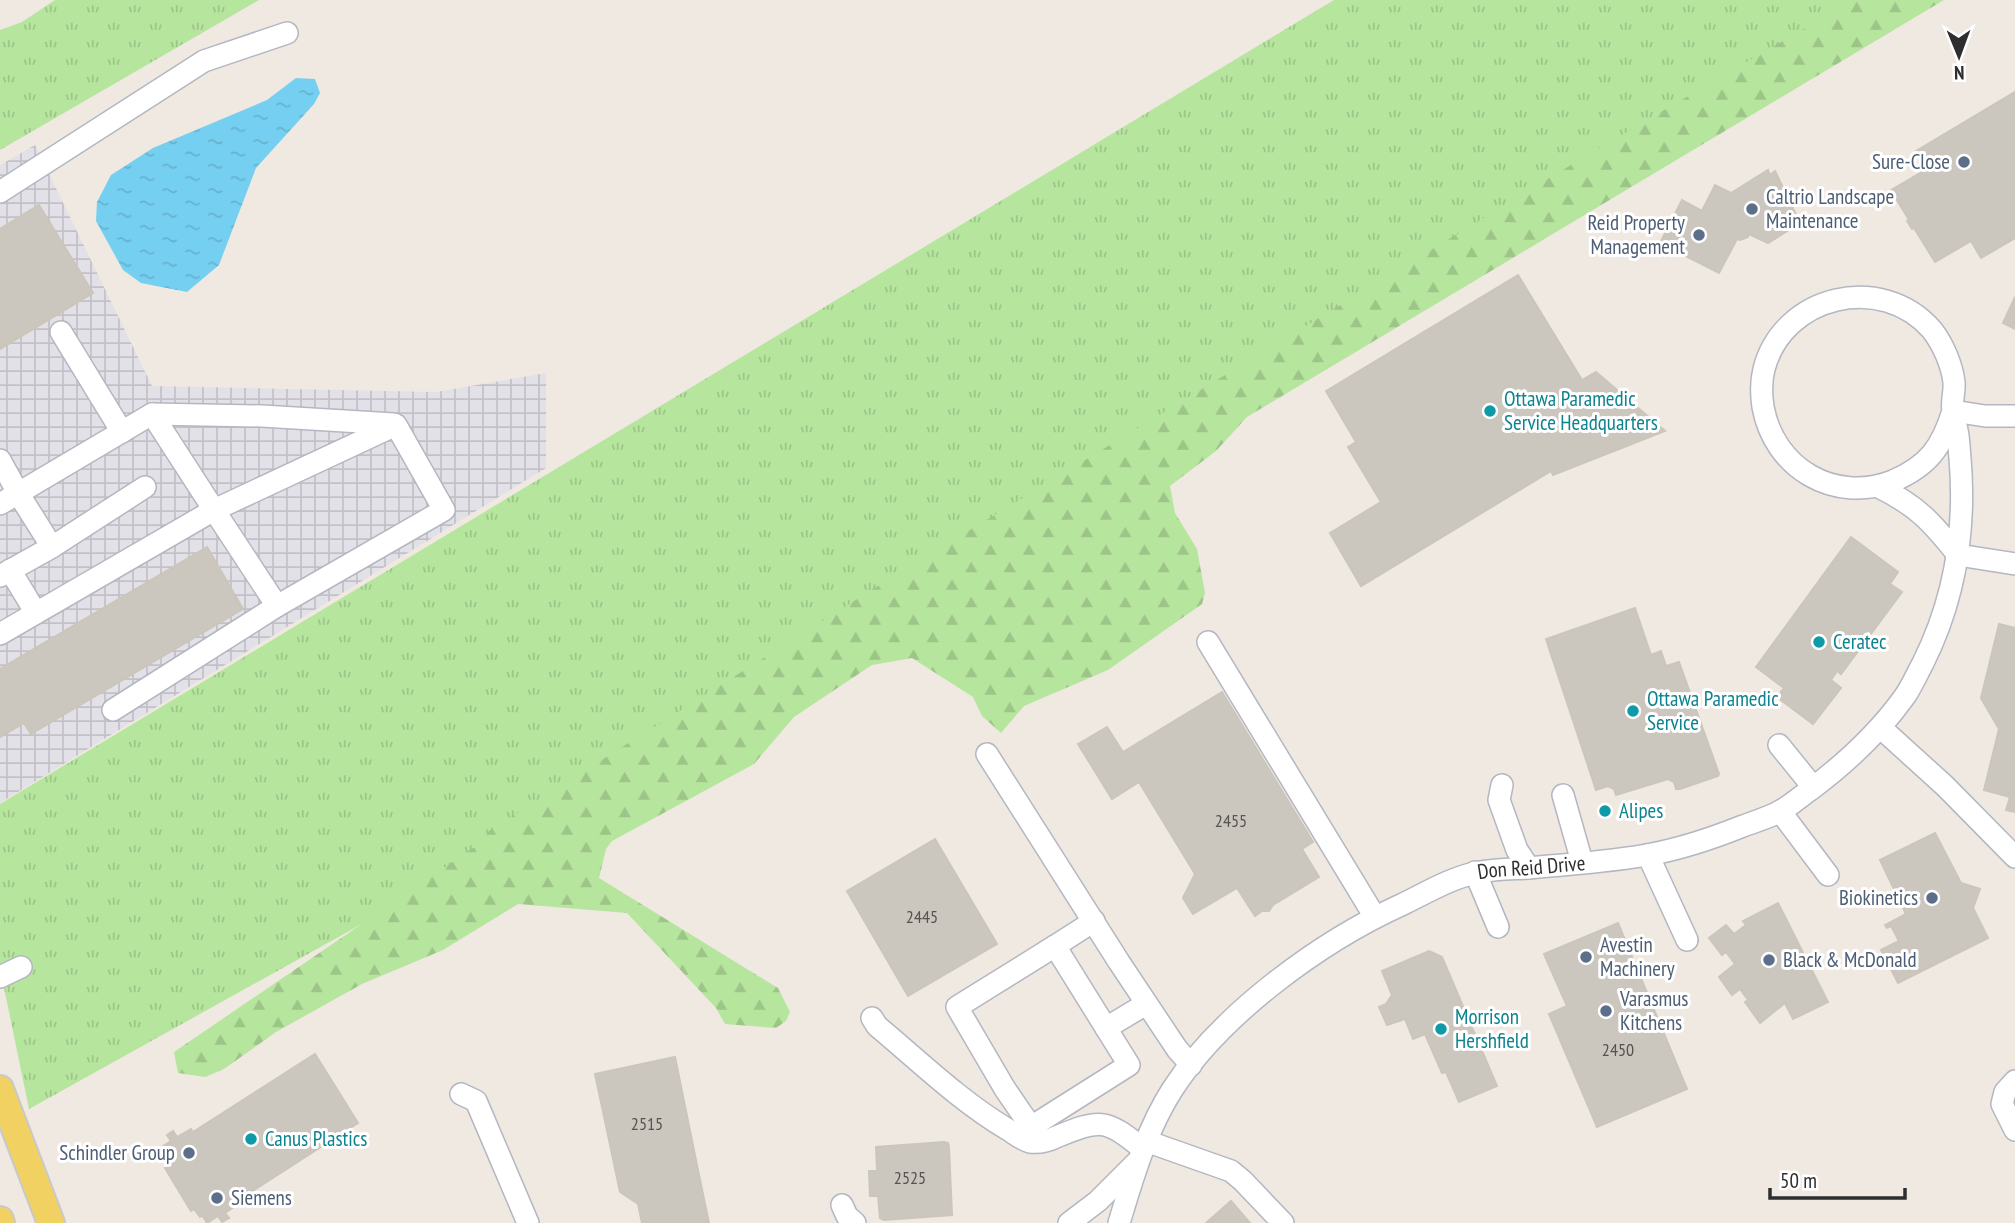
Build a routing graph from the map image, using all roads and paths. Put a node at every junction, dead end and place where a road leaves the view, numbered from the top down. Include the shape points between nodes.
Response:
1 (287, 33) dead end
2 (0, 192) edge
3 (61, 332) dead end
4 (1952, 411) junction
5 (152, 414) junction
6 (2015, 416) edge
7 (396, 425) junction
8 (122, 432) junction
9 (0, 460) edge
10 (1878, 486) junction
11 (145, 487) dead end
12 (9, 499) edge
13 (214, 510) junction
14 (52, 547) junction
15 (1958, 555) junction
16 (2015, 564) edge
17 (5, 573) edge
18 (277, 606) junction
19 (36, 613) junction
20 (0, 634) edge
21 (1208, 642) dead end
22 (113, 710) dead end
23 (1881, 728) junction
24 (1779, 745) dead end
25 (987, 754) dead end
26 (1813, 788) junction
27 (1563, 795) dead end
28 (1780, 811) junction
29 (1648, 855) junction
30 (2015, 857) edge
31 (1582, 862) junction
32 (1475, 872) junction
33 (1828, 875) dead end
34 (1375, 917) junction
35 (1094, 921) junction
36 (1498, 927) dead end
37 (1687, 940) dead end
38 (1055, 946) junction
39 (21, 967) dead end
40 (0, 977) edge
41 (1146, 1004) junction
42 (872, 1018) dead end
43 (1106, 1028) junction
44 (1191, 1065) junction
45 (2015, 1081) edge
46 (1005, 1088) junction
47 (0, 1089) edge
48 (461, 1094) dead end
49 (974, 1107) junction
50 (2015, 1130) edge
51 (1142, 1150) junction
52 (842, 1206) dead end
53 (51, 1223) edge
54 (528, 1223) edge
55 (855, 1223) edge
56 (1069, 1223) edge
57 (1119, 1223) edge
58 (1283, 1223) edge

1 - 2 street via 204,61
3 - 8 street
4 - 6 street
4 - 10 street, Don Reid Drive via 1931,456 1907,475
4 - 10 street, Don Reid Drive via 1954,383 1947,355 1932,330 1910,312 1884,300 1858,296 1833,299 1788,325 1773,346 1761,394 1766,424 1781,451 1804,472 1833,485
4 - 15 street, Don Reid Drive via 1961,464
5 - 7 street
5 - 8 street
5 - 13 street
7 - 13 street
7 - 18 street via 444,510
8 - 12 street
9 - 12 street
10 - 15 street via 1931,521
11 - 14 street
12 - 14 street
13 - 18 street
13 - 19 street
14 - 17 street
15 - 16 street
15 - 23 street, Don Reid Drive via 1942,623 1908,692
17 - 19 street
18 - 22 street
19 - 20 street
21 - 34 street
23 - 26 street, Don Reid Drive
23 - 30 street
24 - 26 street
25 - 35 street
26 - 28 street, Don Reid Drive
27 - 31 street
28 - 29 street, Don Reid Drive via 1696,845
28 - 33 street
29 - 31 street, Don Reid Drive
29 - 37 street
31 - 32 street, Don Reid Drive
32 - 34 street, Don Reid Drive
32 - 36 street
34 - 44 street, Don Reid Drive via 1247,1005
35 - 38 street
35 - 41 street
38 - 43 street
38 - 46 street via 957,1007
39 - 40 street
41 - 43 street
41 - 44 street
42 - 49 street
43 - 46 street via 1129,1065 1031,1127
44 - 51 street, Don Reid Drive via 1172,1090
45 - 50 street via 2002,1104
46 - 49 street
47 - 53 main road
48 - 54 street via 476,1101
49 - 51 street via 1031,1142 1098,1123 1127,1136
51 - 56 street via 1098,1201
51 - 57 street, Don Reid Drive
51 - 58 street via 1231,1171
52 - 55 street

